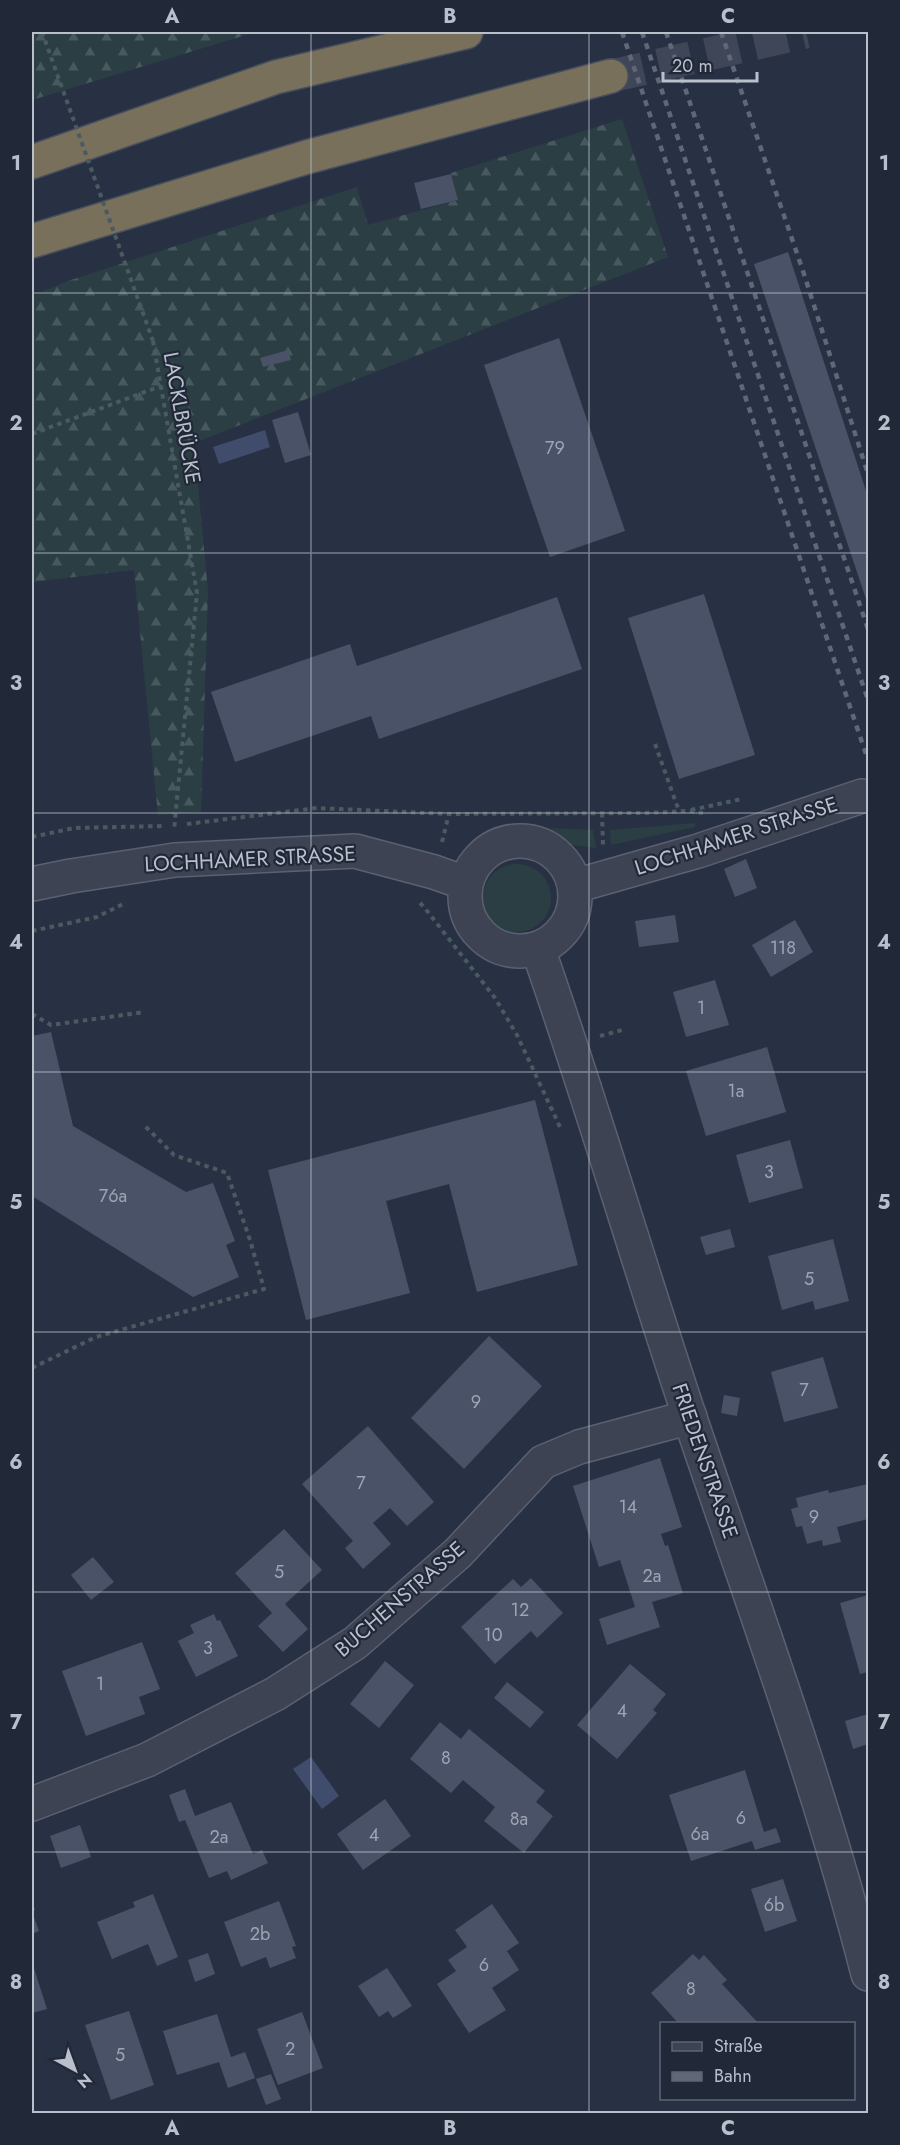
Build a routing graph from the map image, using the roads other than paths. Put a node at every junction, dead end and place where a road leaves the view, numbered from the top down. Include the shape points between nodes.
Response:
1 (466, 32) edge
2 (611, 76) tunnel mouth
3 (32, 162) edge
4 (32, 241) edge
5 (862, 796) dead end
6 (32, 884) edge
7 (465, 884) junction
8 (575, 886) junction
9 (538, 949) junction
10 (690, 1417) junction
11 (32, 1804) edge
12 (868, 1974) edge

1 - 3 highway via 276,78
2 - 4 highway via 307,157
5 - 8 street, LOCHHAMER STRASSE via 698,851
6 - 7 street, LOCHHAMER STRASSE via 175,860 355,851
7 - 8 street via 477,859 500,843 527,840 559,855
7 - 9 street via 465,907 474,929 492,945 515,952
8 - 9 street via 574,912 561,934
9 - 10 street, FRIEDENSTRASSE
10 - 11 street, BUCHENSTRASSE via 579,1447 543,1462 458,1552 355,1643 275,1694 147,1760
10 - 12 street, FRIEDENSTRASSE via 813,1783 851,1904

